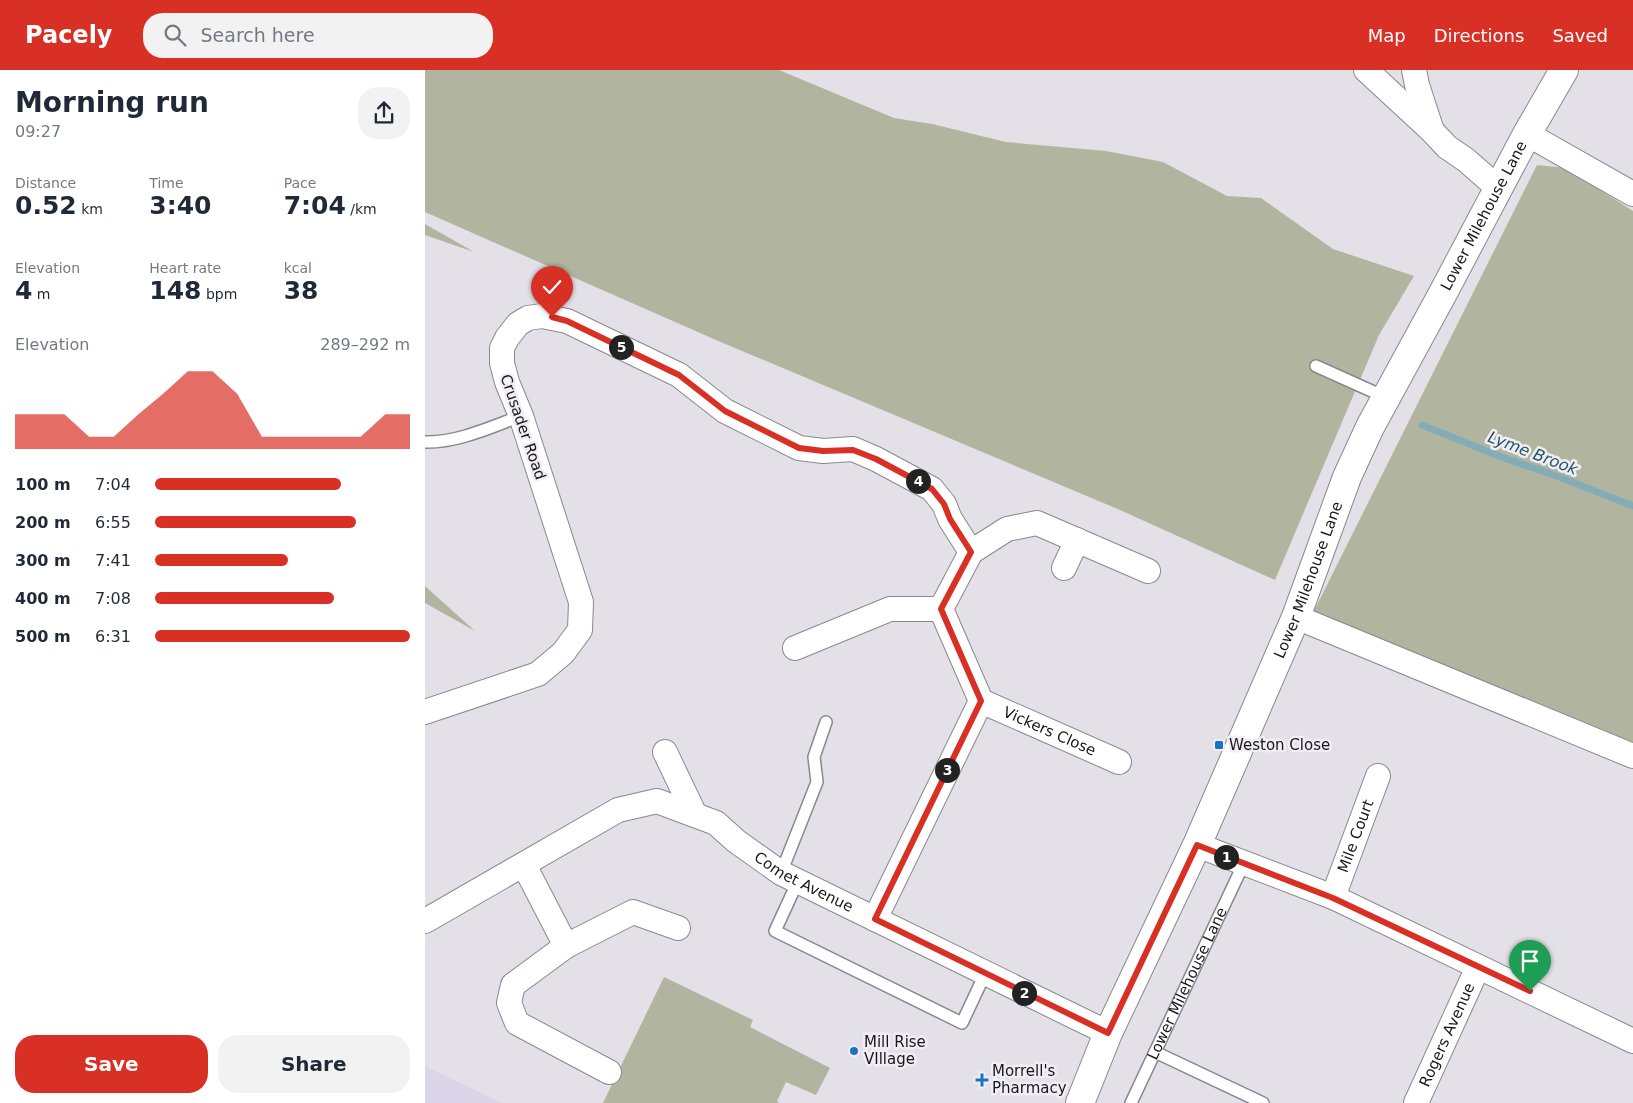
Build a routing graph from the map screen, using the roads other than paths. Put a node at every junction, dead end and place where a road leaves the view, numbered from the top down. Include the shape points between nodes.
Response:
1 (1367, 70) edge
2 (1414, 70) edge
3 (1564, 70) edge
4 (1432, 131) junction
5 (1527, 134) junction
6 (1498, 188) junction
7 (1633, 194) edge
8 (1316, 366) dead end
9 (1385, 397) junction
10 (521, 416) junction
11 (425, 442) edge
12 (1077, 540) junction
13 (971, 552) junction
14 (1064, 568) dead end
15 (1148, 572) dead end
16 (941, 609) junction
17 (1295, 617) junction
18 (795, 648) dead end
19 (981, 701) junction
20 (425, 712) edge
21 (826, 722) dead end
22 (665, 752) dead end
23 (1633, 756) edge
24 (1119, 762) dead end
25 (1378, 776) dead end
26 (695, 815) junction
27 (1197, 845) junction
28 (1244, 863) junction
29 (524, 865) junction
30 (790, 877) junction
31 (1333, 898) junction
32 (875, 919) junction
33 (425, 921) edge
34 (678, 928) dead end
35 (566, 946) junction
36 (1478, 966) junction
37 (985, 974) junction
38 (1108, 1033) junction
39 (1633, 1041) edge
40 (1155, 1052) junction
41 (609, 1072) dead end
42 (1080, 1103) edge
43 (1131, 1103) edge
44 (1263, 1103) edge
45 (1416, 1103) edge

1 - 4 street
2 - 4 street
3 - 5 main road, Lower Milehouse Lane
4 - 6 street
5 - 6 main road, Lower Milehouse Lane
5 - 7 street
6 - 9 main road, Lower Milehouse Lane
8 - 9 lane
9 - 17 main road, Lower Milehouse Lane via 1347,477
10 - 11 lane via 471,434
10 - 13 street, Crusader Road via 507,382 502,348 513,329 523,320 542,316 567,321 679,375 725,411 799,448 853,450 932,489
10 - 20 street, Crusader Road via 581,602 580,630 563,653 538,674
12 - 13 street via 1037,523 1007,529
12 - 14 street
12 - 15 street
13 - 16 street
16 - 18 street via 891,609
16 - 19 street
17 - 23 street
17 - 27 main road, Lower Milehouse Lane
19 - 24 street, Vickers Close
19 - 32 street
21 - 30 lane via 814,756 817,782
22 - 26 street
25 - 31 street, Mile Court
26 - 29 street, Comet Avenue via 657,801 618,810
26 - 30 street, Comet Avenue via 716,822 736,841
27 - 28 street
27 - 38 main road, Lower Milehouse Lane
28 - 31 street
28 - 40 lane, Lower Milehouse Lane
29 - 33 street, Comet Avenue
29 - 35 street
30 - 32 street, Comet Avenue
30 - 37 lane via 775,930 784,935 962,1023
31 - 36 street
32 - 37 street, Comet Avenue
34 - 35 street via 633,912
35 - 41 street via 513,985 509,1003 517,1023
36 - 39 street
36 - 45 street, Rogers Avenue
37 - 38 street, Comet Avenue
38 - 42 main road, Lower Milehouse Lane
40 - 43 lane, Lower Milehouse Lane
40 - 44 lane

